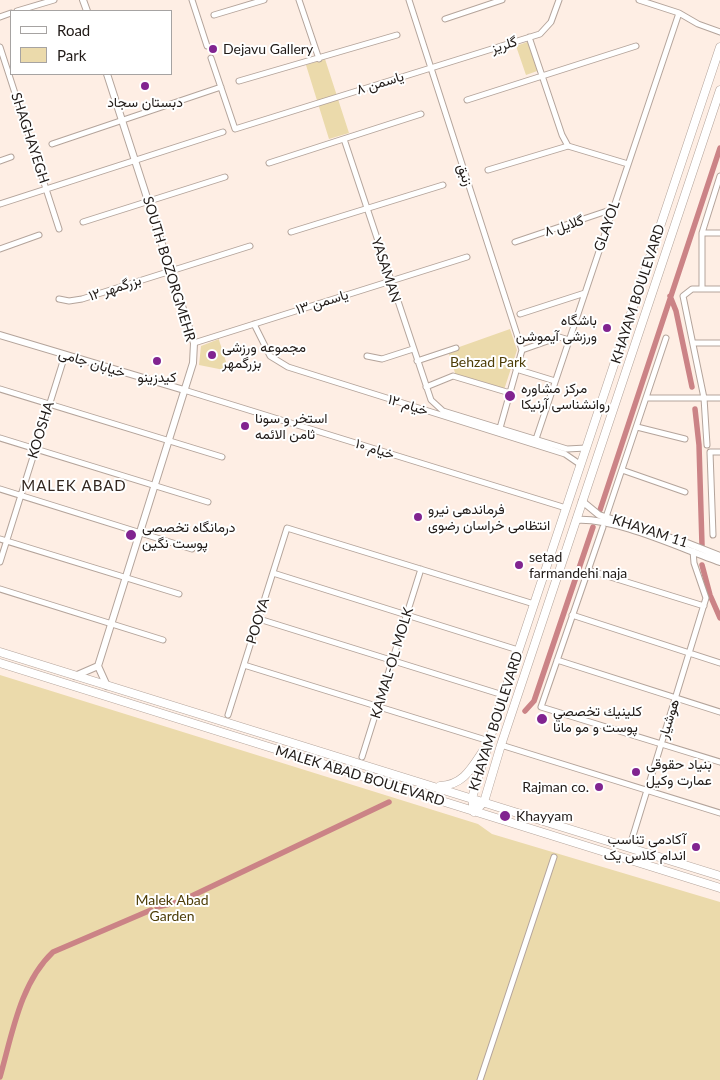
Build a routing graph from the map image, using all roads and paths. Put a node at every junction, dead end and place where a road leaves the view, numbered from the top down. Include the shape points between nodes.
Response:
1 (54, 0) edge
2 (192, 0) edge
3 (264, 0) edge
4 (299, 0) edge
5 (409, 0) edge
6 (502, 0) edge
7 (558, 0) edge
8 (639, 0) edge
9 (20, 10) edge
10 (679, 13) junction
11 (214, 16) dead end
12 (446, 19) dead end
13 (720, 32) edge
14 (397, 35) dead end
15 (529, 37) junction
16 (207, 46) dead end
17 (636, 46) dead end
18 (0, 47) edge
19 (720, 47) edge
20 (211, 58) dead end
21 (319, 59) junction
22 (430, 68) junction
23 (107, 75) edge
24 (542, 76) junction
25 (239, 81) dead end
26 (221, 87) junction
27 (720, 90) edge
28 (467, 100) dead end
29 (422, 114) dead end
30 (123, 122) junction
31 (223, 132) dead end
32 (344, 139) junction
33 (52, 144) dead end
34 (568, 146) junction
35 (684, 155) junction
36 (11, 157) dead end
37 (135, 160) junction
38 (697, 160) junction
39 (0, 161) edge
40 (269, 163) dead end
41 (628, 164) junction
42 (488, 170) dead end
43 (720, 176) edge
44 (225, 177) dead end
45 (443, 185) dead end
46 (46, 189) junction
47 (148, 201) junction
48 (0, 204) edge
49 (366, 209) junction
50 (613, 209) junction
51 (83, 222) dead end
52 (59, 229) dead end
53 (291, 232) dead end
54 (702, 233) junction
55 (720, 233) edge
56 (39, 236) dead end
57 (515, 242) dead end
58 (250, 246) dead end
59 (0, 249) edge
60 (467, 257) dead end
61 (171, 271) junction
62 (390, 281) junction
63 (702, 289) junction
64 (720, 289) edge
65 (585, 293) junction
66 (59, 299) dead end
67 (520, 314) dead end
68 (254, 324) junction
69 (0, 335) edge
70 (666, 338) dead end
71 (569, 340) junction
72 (693, 342) junction
73 (720, 342) edge
74 (194, 343) junction
75 (456, 348) dead end
76 (413, 349) junction
77 (522, 350) junction
78 (65, 355) junction
79 (367, 356) dead end
80 (417, 361) junction
81 (516, 369) junction
82 (555, 381) junction
83 (426, 387) junction
84 (0, 389) edge
85 (184, 390) junction
86 (510, 393) junction
87 (647, 398) junction
88 (704, 398) junction
89 (720, 398) edge
90 (430, 400) joint
91 (49, 404) junction
92 (637, 427) junction
93 (500, 428) junction
94 (0, 438) edge
95 (536, 439) junction
96 (685, 439) dead end
97 (168, 441) junction
98 (707, 445) dead end
99 (586, 448) junction
100 (35, 449) junction
101 (720, 452) edge
102 (222, 457) dead end
103 (581, 465) junction
104 (622, 470) junction
105 (154, 486) junction
106 (0, 489) edge
107 (685, 492) dead end
108 (21, 496) junction
109 (208, 502) dead end
110 (582, 502) junction
111 (566, 508) junction
112 (712, 508) junction
113 (720, 508) edge
114 (576, 520) junction
115 (603, 522) junction
116 (139, 532) junction
117 (713, 535) dead end
118 (0, 539) edge
119 (6, 541) junction
120 (192, 549) dead end
121 (693, 551) junction
122 (720, 556) edge
123 (0, 562) edge
124 (720, 562) edge
125 (421, 569) junction
126 (588, 570) junction
127 (273, 573) junction
128 (125, 578) junction
129 (0, 590) edge
130 (178, 594) dead end
131 (534, 604) junction
132 (704, 606) junction
133 (407, 615) junction
134 (572, 615) junction
135 (530, 616) junction
136 (259, 619) junction
137 (543, 621) junction
138 (110, 624) junction
139 (163, 640) dead end
140 (518, 650) junction
141 (0, 652) edge
142 (690, 653) junction
143 (393, 660) junction
144 (557, 660) junction
145 (0, 663) edge
146 (720, 663) edge
147 (244, 665) junction
148 (98, 666) junction
149 (75, 676) junction
150 (107, 686) junction
151 (503, 694) junction
152 (676, 698) junction
153 (378, 707) junction
154 (720, 712) edge
155 (228, 715) dead end
156 (488, 743) junction
157 (662, 744) junction
158 (501, 745) junction
159 (362, 758) dead end
160 (720, 762) edge
161 (436, 786) junction
162 (647, 791) junction
163 (472, 798) junction
164 (484, 802) junction
165 (474, 812) junction
166 (720, 814) edge
167 (632, 839) dead end
168 (554, 857) dead end
169 (720, 876) edge
170 (720, 888) edge
171 (480, 1080) edge

1 - 9 street
2 - 16 street
3 - 11 street
4 - 21 street
5 - 22 street, زنبق
6 - 12 street
7 - 15 street, گلریز via 548,27
8 - 10 street
10 - 13 street
10 - 41 street, GLAYOL
14 - 21 street
15 - 22 street, گلریز
15 - 24 street
17 - 24 street
18 - 46 street, SHAGHAYEGH
19 - 35 main road, KHAYAM BOULEVARD
20 - 26 street
21 - 25 street
22 - 26 street, یاسمن ۸ via 235,129
22 - 77 street, زنبق
23 - 30 street, SOUTH BOZORGMEHR
24 - 28 street
24 - 34 street
26 - 30 street
27 - 38 main road, KHAYAM BOULEVARD
29 - 32 street
30 - 33 street
30 - 37 street, SOUTH BOZORGMEHR
31 - 37 street
32 - 40 street
32 - 49 street, YASAMAN
34 - 41 street
34 - 42 street
35 - 38 main road via 692,153
35 - 99 main road, KHAYAM BOULEVARD
36 - 39 street
37 - 46 street
37 - 47 street, SOUTH BOZORGMEHR
38 - 110 main road, KHAYAM BOULEVARD
41 - 50 street, GLAYOL
43 - 54 street
44 - 47 street
45 - 49 street
46 - 48 street
46 - 52 street, SHAGHAYEGH
47 - 51 street
47 - 61 street, SOUTH BOZORGMEHR
49 - 53 street
49 - 62 street, YASAMAN
50 - 57 street, گلایل ۸
50 - 65 street, GLAYOL
54 - 55 street
54 - 63 street
56 - 59 street
58 - 61 street, بزرگمهر ۱۲
60 - 62 street, یاسمن ۱۳
61 - 66 street, بزرگمهر ۱۲ via 82,299
61 - 74 street, SOUTH BOZORGMEHR
62 - 68 street, یاسمن ۱۳
62 - 76 street, YASAMAN
63 - 64 street
63 - 72 street via 692,289 683,296
65 - 67 street
65 - 71 street, GLAYOL
68 - 74 street, یاسمن ۱۳
68 - 103 street, خیام ۱۲ via 270,356 288,367 566,454
69 - 78 street, خیابان جامی
70 - 87 street
71 - 77 street via 559,337
71 - 82 street, GLAYOL
72 - 73 street
72 - 88 street
74 - 85 street, SOUTH BOZORGMEHR via 193,362
75 - 80 street
76 - 79 street via 382,359
76 - 80 street, YASAMAN
77 - 81 street
78 - 85 street, خیابان جامی
78 - 91 street, KOOSHA
80 - 83 street, YASAMAN
81 - 82 street
81 - 86 street
82 - 95 street, GLAYOL
83 - 86 street via 453,376
83 - 90 street, YASAMAN
84 - 91 street
85 - 97 street, SOUTH BOZORGMEHR
85 - 111 street, خیام ۱۰
86 - 93 street
87 - 88 street
87 - 92 street
88 - 89 street
88 - 98 street
90 - 93 street, خیام ۱۲ via 442,412
91 - 97 street
91 - 100 street, KOOSHA
92 - 96 street
92 - 104 street
93 - 95 street, خیام ۱۲
94 - 100 street
95 - 99 street, خیام ۱۲ via 567,448
97 - 102 street
97 - 105 street, SOUTH BOZORGMEHR
99 - 103 main road, KHAYAM BOULEVARD
100 - 105 street
100 - 108 street, KOOSHA
101 - 112 street via 710,452
103 - 111 main road, KHAYAM BOULEVARD
104 - 107 street
104 - 115 street
105 - 109 street
105 - 116 street, SOUTH BOZORGMEHR
106 - 108 street
108 - 116 street
108 - 119 street, KOOSHA
110 - 114 main road, KHAYAM BOULEVARD
110 - 115 street, KHAYAM 11
111 - 131 main road, KHAYAM BOULEVARD
112 - 113 street
112 - 117 street
114 - 115 street, KHAYAM 11
114 - 137 main road, KHAYAM BOULEVARD
115 - 121 street
115 - 122 street, KHAYAM 11 via 687,542
115 - 126 street
116 - 120 street
116 - 128 street, SOUTH BOZORGMEHR
118 - 119 street
119 - 123 street, KOOSHA
119 - 128 street
121 - 124 street
121 - 132 street, هوشیار via 706,598
125 - 127 street, POOYA via 287,528
125 - 131 street
125 - 133 street, KAMAL-OL MOLK
126 - 132 street
126 - 134 street
127 - 133 street
127 - 136 street, POOYA
128 - 130 street
128 - 138 street, SOUTH BOZORGMEHR
129 - 138 street
131 - 135 main road, KHAYAM BOULEVARD
132 - 142 street, هوشیار
133 - 140 street
133 - 143 street, KAMAL-OL MOLK
134 - 142 street
134 - 144 street
135 - 137 main road via 535,624
135 - 140 main road, KHAYAM BOULEVARD
136 - 143 street
136 - 147 street, POOYA
137 - 158 main road, KHAYAM BOULEVARD
138 - 139 street
138 - 148 street, SOUTH BOZORGMEHR
140 - 151 main road, KHAYAM BOULEVARD
141 - 149 main road, MALEK ABAD BOULEVARD
142 - 146 street
142 - 152 street, هوشیار
143 - 151 street
143 - 153 street, KAMAL-OL MOLK
144 - 152 street
144 - 157 street via 541,707
145 - 165 main road, MALEK ABAD BOULEVARD
147 - 153 street
147 - 155 street, POOYA
148 - 149 street
148 - 150 street
149 - 150 main road, MALEK ABAD BOULEVARD
150 - 161 main road, MALEK ABAD BOULEVARD
151 - 156 main road, KHAYAM BOULEVARD
152 - 154 street
152 - 157 street, هوشیار
153 - 156 street
153 - 159 street, KAMAL-OL MOLK
156 - 161 main road via 468,774 458,782
156 - 163 main road, KHAYAM BOULEVARD
157 - 160 street
157 - 162 street, هوشیار
158 - 162 street
158 - 164 main road, KHAYAM BOULEVARD
161 - 163 main road, MALEK ABAD BOULEVARD
162 - 166 street
162 - 167 street, هوشیار
163 - 164 main road, MALEK ABAD BOULEVARD
163 - 165 main road, KHAYAM BOULEVARD
164 - 165 main road, KHAYAM BOULEVARD
164 - 169 main road, MALEK ABAD BOULEVARD
165 - 170 main road, MALEK ABAD BOULEVARD
168 - 171 street

